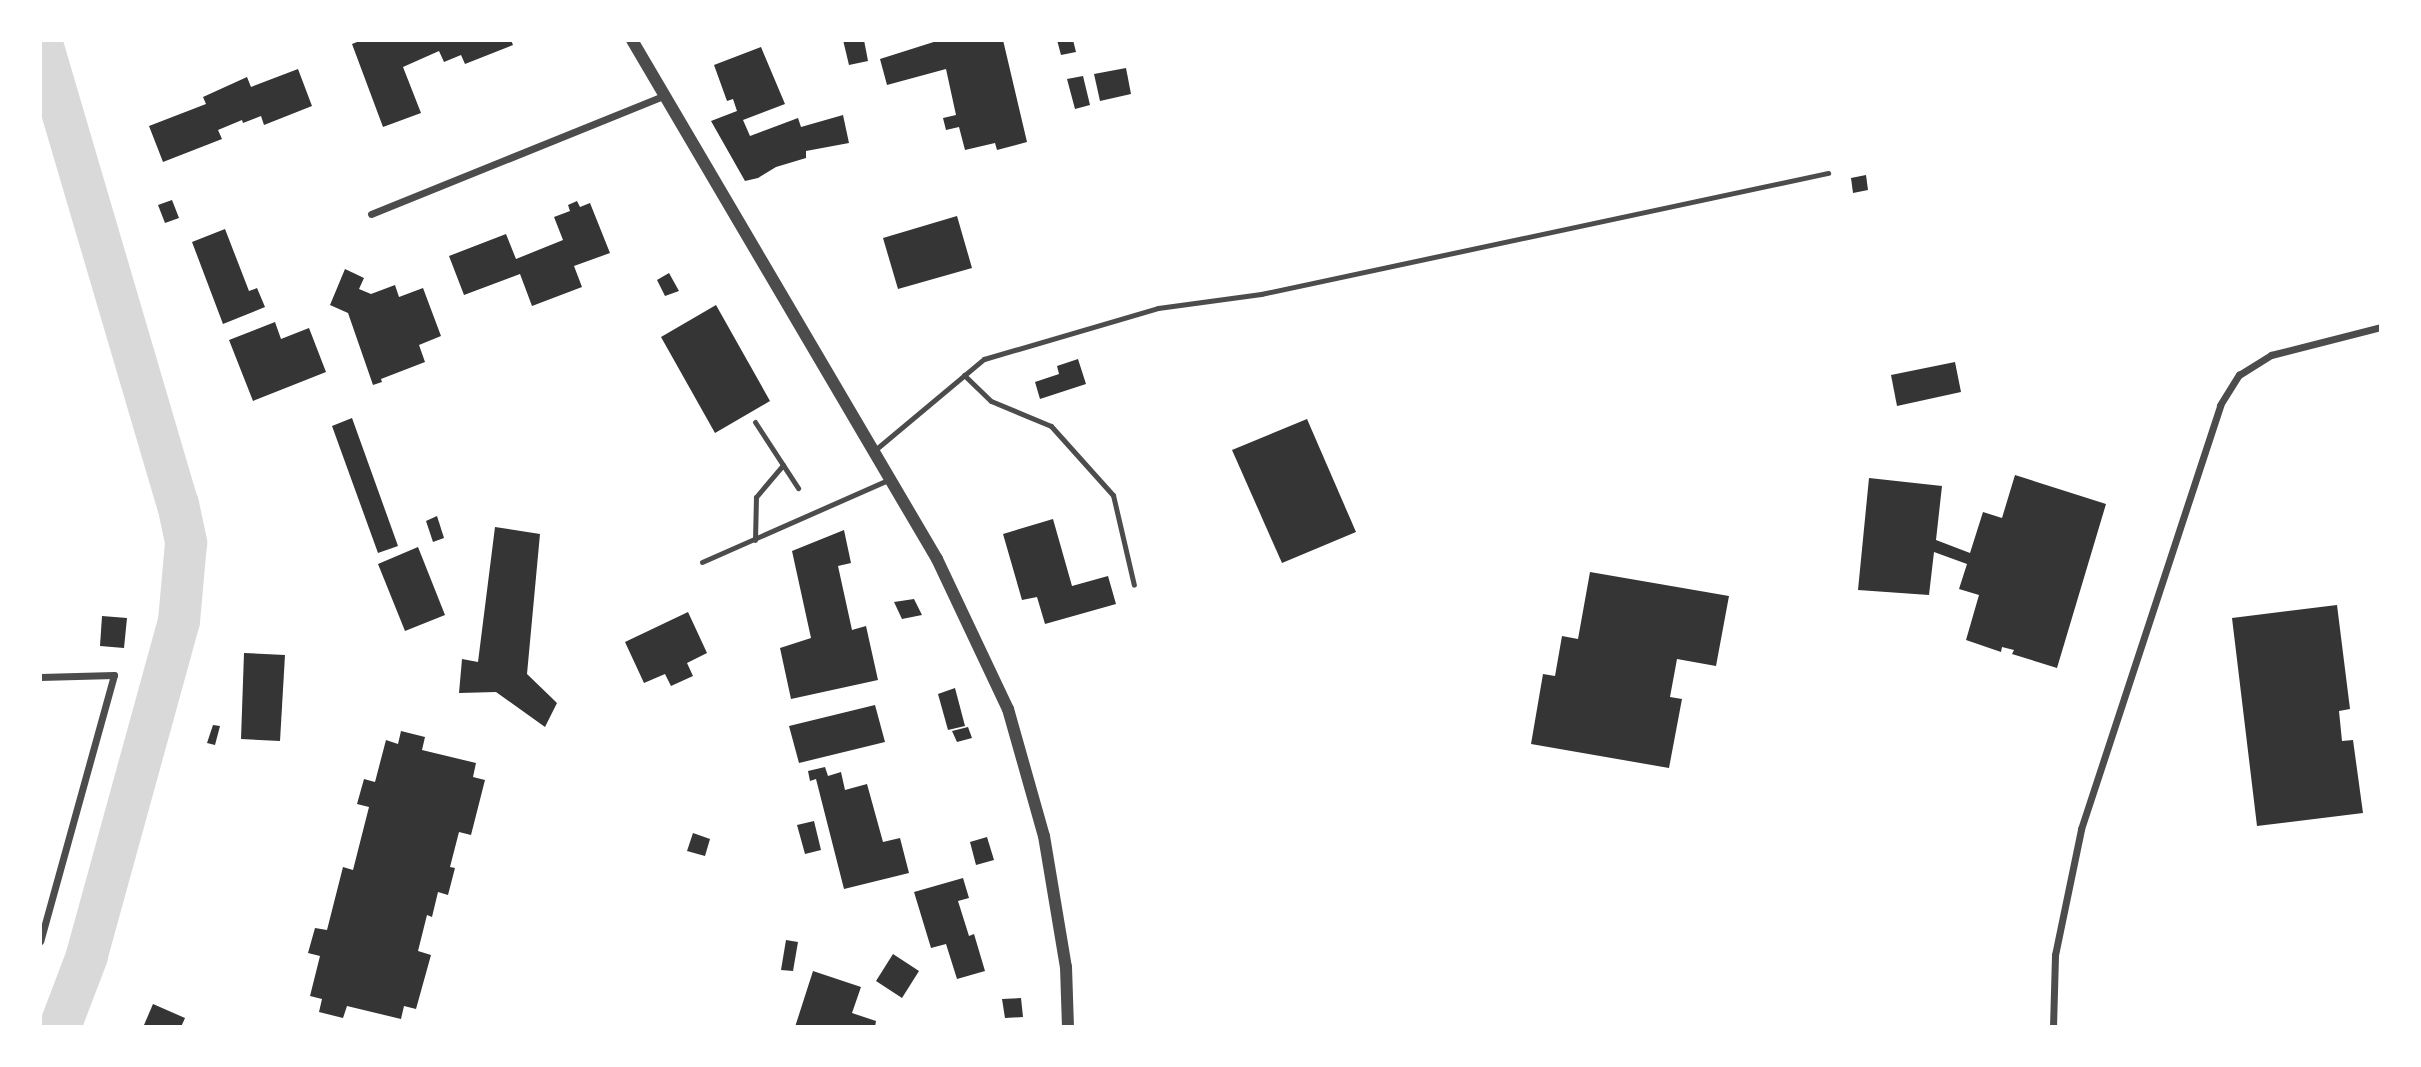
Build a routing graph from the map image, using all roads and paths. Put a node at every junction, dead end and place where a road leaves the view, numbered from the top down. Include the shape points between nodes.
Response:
1 (632, 40) edge
2 (666, 94) junction
3 (1828, 173) dead end
4 (371, 214) dead end
5 (2381, 327) edge
6 (964, 375) junction
7 (755, 422) dead end
8 (872, 452) junction
9 (783, 465) junction
10 (890, 478) junction
11 (798, 488) dead end
12 (755, 540) junction
13 (702, 562) dead end
14 (1133, 585) dead end
15 (40, 677) edge
16 (40, 941) edge
17 (1068, 1027) edge
18 (2053, 1027) edge

1 - 2 street
2 - 4 street
2 - 8 street
3 - 6 lane via 1261,294 1158,308 984,359
5 - 18 street via 2271,355 2239,375 2220,405 2081,829 2055,954
6 - 8 lane
6 - 14 lane via 991,401 1051,426 1113,495
7 - 9 lane
8 - 10 street
9 - 11 lane
9 - 12 lane via 756,497
10 - 12 lane
10 - 17 street via 937,559 1008,709 1044,836 1066,967
12 - 13 lane
15 - 16 street via 114,676

